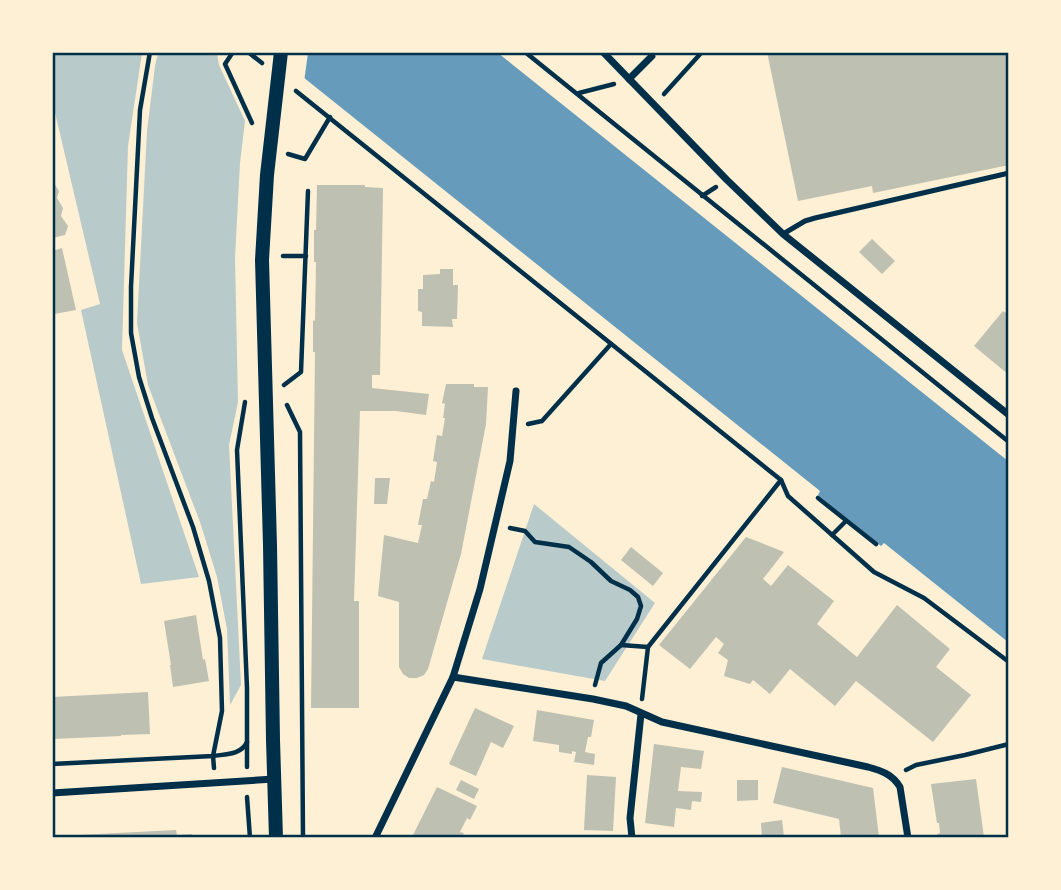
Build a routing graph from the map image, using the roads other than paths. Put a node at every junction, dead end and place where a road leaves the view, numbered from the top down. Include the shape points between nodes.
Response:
1 (281, 52) edge
2 (603, 52) edge
3 (650, 52) edge
4 (629, 79) junction
5 (1009, 173) edge
6 (783, 234) junction
7 (516, 391) dead end
8 (1009, 415) edge
9 (453, 677) junction
10 (640, 714) junction
11 (274, 779) junction
12 (52, 793) edge
13 (276, 838) edge
14 (375, 838) edge
15 (632, 838) edge
16 (908, 838) edge

1 - 11 main road via 283,86 267,175 262,260
2 - 4 street
3 - 4 street via 652,56
4 - 6 street
5 - 6 lane via 815,218
6 - 8 street
7 - 9 street via 510,461 480,589
9 - 10 street via 593,699
9 - 14 street
10 - 15 street
10 - 16 street via 890,775 902,797
11 - 12 street
11 - 13 main road

